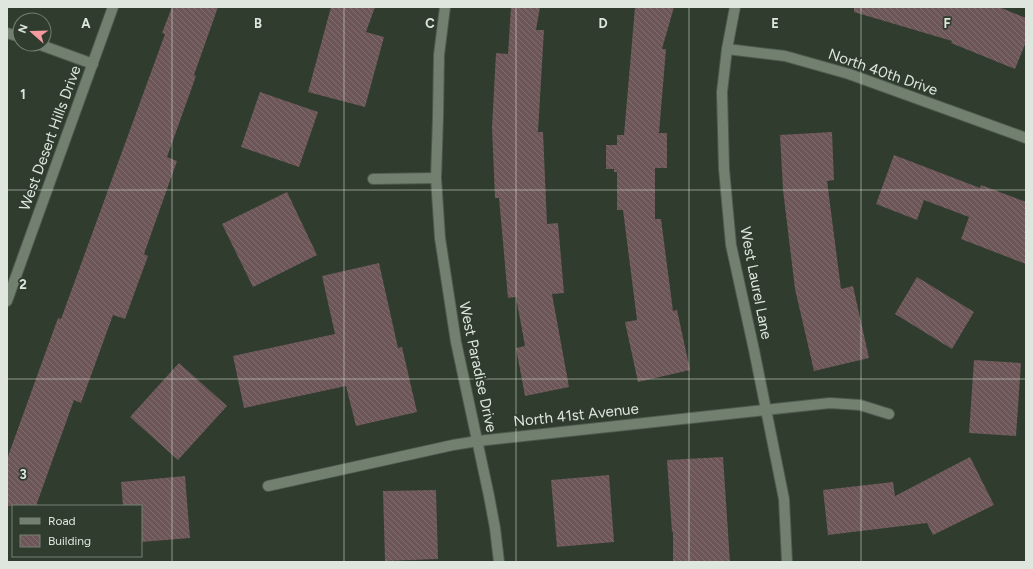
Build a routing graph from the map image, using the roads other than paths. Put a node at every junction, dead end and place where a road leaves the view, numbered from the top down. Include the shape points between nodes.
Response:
1 (113, 7) edge
2 (445, 7) edge
3 (735, 7) edge
4 (52, 49) edge
5 (727, 49) junction
6 (93, 64) junction
7 (1026, 138) edge
8 (436, 178) junction
9 (373, 179) dead end
10 (7, 301) edge
11 (765, 409) junction
12 (889, 414) dead end
13 (478, 441) junction
14 (268, 486) dead end
15 (499, 562) edge
16 (787, 562) edge

1 - 6 street, West Desert Hills Drive
2 - 8 street, West Paradise Drive via 439,55
3 - 5 street, West Laurel Lane
4 - 6 street
5 - 7 street, North 40th Drive via 786,56 848,74
5 - 11 street, West Laurel Lane via 722,92 731,246
6 - 10 street, West Desert Hills Drive
8 - 9 street
8 - 13 street, West Paradise Drive via 440,238 450,307
11 - 12 street, North 41st Avenue via 845,403
11 - 13 street, North 41st Avenue
11 - 16 street, West Laurel Lane via 784,499
13 - 14 street, North 41st Avenue
13 - 15 street, West Paradise Drive

